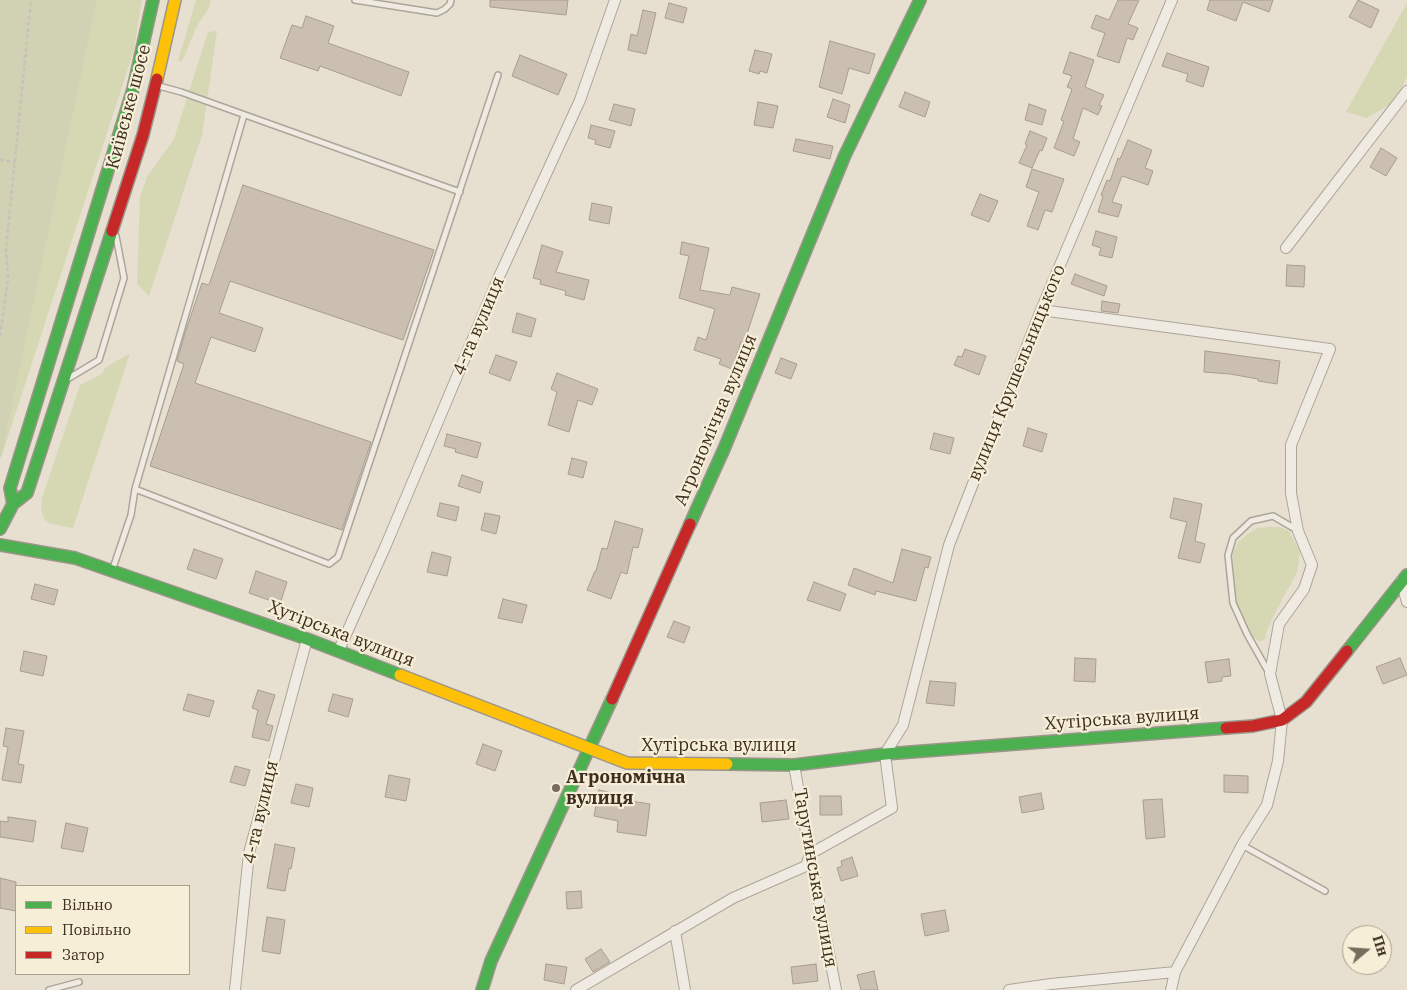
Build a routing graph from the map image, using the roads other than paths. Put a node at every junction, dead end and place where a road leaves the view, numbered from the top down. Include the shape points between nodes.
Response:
1 (153, 0) edge
2 (175, 0) edge
3 (355, 0) edge
4 (450, 0) edge
5 (615, 0) edge
6 (920, 0) edge
7 (1172, 0) edge
8 (498, 75) dead end
9 (156, 85) junction
10 (1407, 91) edge
11 (244, 115) junction
12 (460, 192) junction
13 (114, 223) junction
14 (1286, 248) dead end
15 (1041, 310) junction
16 (62, 382) junction
17 (136, 489) junction
18 (13, 504) junction
19 (0, 529) edge
20 (1298, 531) junction
21 (0, 545) edge
22 (112, 571) junction
23 (1404, 578) edge
24 (1407, 602) edge
25 (307, 639) junction
26 (339, 650) junction
27 (1270, 674) junction
28 (1282, 720) junction
29 (589, 749) junction
30 (885, 754) junction
31 (794, 765) junction
32 (1242, 845) junction
33 (810, 854) junction
34 (1325, 891) dead end
35 (675, 931) junction
36 (1175, 972) junction
37 (79, 982) dead end
38 (49, 990) edge
39 (235, 990) edge
40 (482, 990) edge
41 (576, 990) edge
42 (685, 990) edge
43 (836, 990) edge
44 (1009, 990) edge
45 (1171, 990) edge

1 - 18 main road via 133,90 10,488
2 - 9 main road, Київське шосе
3 - 4 lane via 437,13 450,4
5 - 26 street, 4-та вулиця via 580,100 498,279
6 - 29 main road, Агрономічна вулиця via 845,155 724,449
7 - 15 street, вулиця Крушельницького
8 - 12 lane
9 - 11 lane
9 - 13 main road, Київське шосе
10 - 14 street
11 - 12 lane
11 - 17 lane
12 - 17 lane via 338,557 328,564
13 - 16 main road, Київське шосе
13 - 16 lane via 124,278 99,360
15 - 20 street via 1330,348 1290,445 1291,493
15 - 30 street, вулиця Крушельницького via 949,545 903,725
16 - 18 main road, Київське шосе via 27,493
17 - 22 lane
18 - 19 main road
20 - 27 street via 1312,565 1304,589 1280,624
20 - 27 lane via 1273,516 1251,520 1233,538 1228,555 1233,604
21 - 22 main road, Хутірська вулиця via 75,558
22 - 25 main road, Хутірська вулиця
23 - 24 street
23 - 28 main road, Хутірська вулиця via 1306,702
25 - 26 main road, Хутірська вулиця
25 - 39 street, 4-та вулиця via 249,853
26 - 29 main road, Хутірська вулиця
27 - 28 street
28 - 30 main road, Хутірська вулиця via 1253,726
28 - 32 street via 1278,761 1267,805
29 - 31 main road, Хутірська вулиця via 627,763
29 - 40 main road, Агрономічна вулиця via 491,961
30 - 31 main road, Хутірська вулиця
30 - 33 street via 892,808
31 - 33 street, Тарутинська вулиця
32 - 34 lane
32 - 36 street
33 - 35 street via 806,866 732,898
33 - 43 street, Тарутинська вулиця
35 - 41 street
35 - 42 street
36 - 44 street
36 - 45 street
37 - 38 lane

